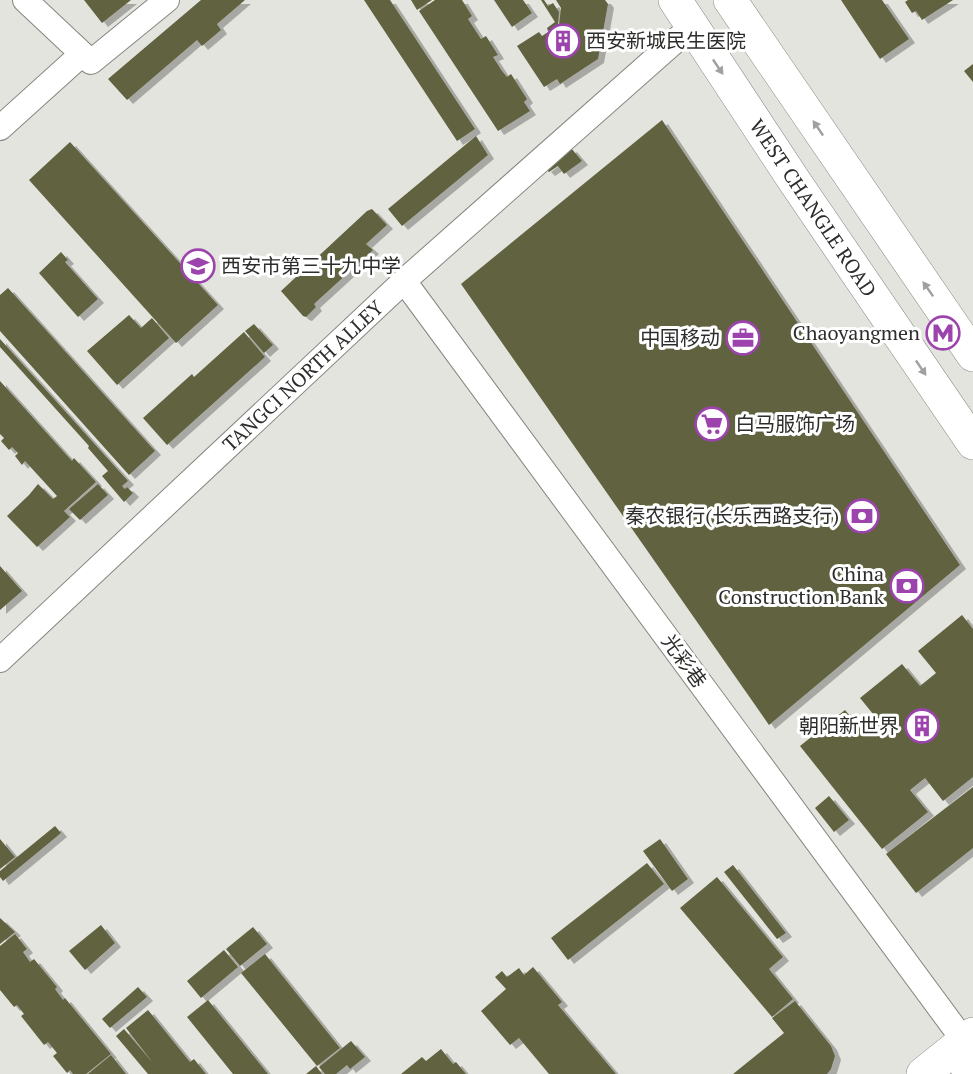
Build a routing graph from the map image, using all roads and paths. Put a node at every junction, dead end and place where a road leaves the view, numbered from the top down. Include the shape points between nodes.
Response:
1 (25, 0) edge
2 (167, 0) edge
3 (730, 0) edge
4 (683, 13) edge
5 (82, 54) junction
6 (0, 128) edge
7 (404, 281) junction
8 (973, 355) edge
9 (973, 443) edge
10 (0, 660) edge
11 (970, 1048) edge
12 (923, 1074) edge
13 (968, 1074) edge

1 - 5 street
2 - 5 street via 91,62
8 -> 3 main road
4 - 7 street, TANGCI NORTH ALLEY
4 -> 9 main road, WEST CHANGLE ROAD
5 - 6 street
7 - 10 street, TANGCI NORTH ALLEY
7 - 11 street, 光彩巷
11 - 12 main road
11 - 13 main road

